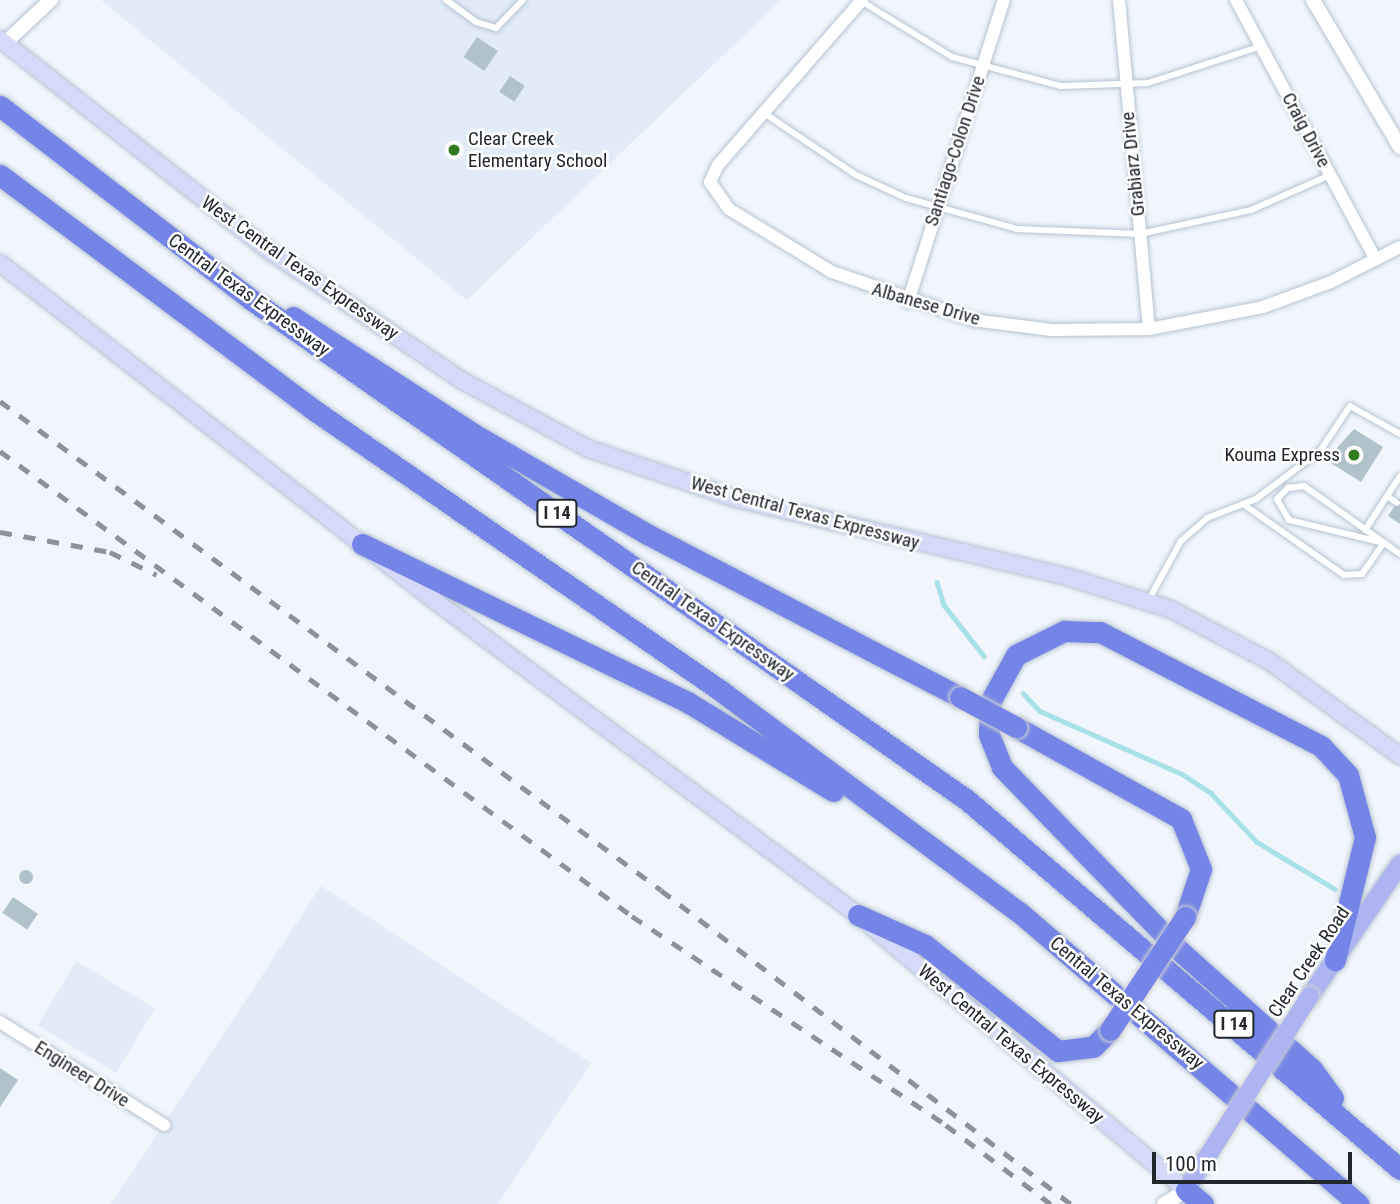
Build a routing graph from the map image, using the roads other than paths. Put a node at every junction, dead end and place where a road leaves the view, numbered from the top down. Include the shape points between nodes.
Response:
1 (51, 0) edge
2 (446, 0) edge
3 (523, 0) edge
4 (1004, 0) edge
5 (1119, 0) edge
6 (1236, 0) edge
7 (1313, 0) edge
8 (862, 1) edge
9 (3, 41) edge
10 (1261, 46) junction
11 (982, 68) junction
12 (1125, 86) junction
13 (0, 106) edge
14 (764, 113) junction
15 (1400, 147) edge
16 (0, 175) edge
17 (1330, 175) junction
18 (936, 211) junction
19 (1140, 234) junction
20 (1400, 247) edge
21 (1376, 260) junction
22 (0, 263) edge
23 (249, 298) junction
24 (908, 302) junction
25 (1149, 329) junction
26 (1400, 434) edge
27 (1399, 478) edge
28 (1387, 496) junction
29 (1397, 503) dead end
30 (1243, 504) junction
31 (1365, 530) junction
32 (1384, 543) junction
33 (362, 544) junction
34 (1400, 554) edge
35 (1148, 602) junction
36 (1400, 756) edge
37 (1400, 864) edge
38 (1019, 912) junction
39 (858, 915) junction
40 (1335, 960) junction
41 (0, 1022) edge
42 (163, 1125) dead end
43 (1353, 1127) junction
44 (1392, 1158) edge
45 (1400, 1169) edge
46 (1184, 1197) edge
47 (1164, 1204) edge
48 (1203, 1204) edge
49 (1359, 1204) edge

1 - 9 street
2 - 3 lane via 476,22 496,28
4 - 11 street, Santiago-Colon Drive
5 - 12 street, Grabiarz Drive
6 - 10 street, Craig Drive
7 - 15 street
8 - 11 lane via 919,42
8 - 14 street, Albanese Drive
9 - 35 main road, West Central Texas Expressway via 268,250 463,381 589,449 738,499
10 - 12 lane via 1187,75
10 - 17 street, Craig Drive
11 - 12 lane via 1061,86
11 - 18 street, Santiago-Colon Drive
12 - 19 street, Grabiarz Drive
13 - 23 highway, Central Texas Expressway / I 14
14 - 18 lane via 856,175
14 - 24 street, Albanese Drive via 712,174 715,197 832,272
16 - 38 highway, Central Texas Expressway / I 14 via 311,408 721,691
17 - 19 lane via 1251,210
17 - 21 street, Craig Drive
18 - 19 lane via 1017,229
18 - 24 street, Santiago-Colon Drive
19 - 25 street, Grabiarz Drive
20 - 21 street, Albanese Drive
21 - 25 street, Albanese Drive via 1263,307
22 - 33 main road, West Central Texas Expressway
23 - 39 highway, bridge via 321,330 472,433 647,534 960,697 1181,819 1201,869 1185,917 1110,1030 1093,1048 1058,1051 925,945
23 - 43 highway, Central Texas Expressway / I 14 via 967,800
24 - 25 street, Albanese Drive via 1012,326
26 - 30 lane via 1350,406 1320,451
27 - 28 lane
28 - 29 lane
28 - 31 lane
30 - 32 lane via 1344,575 1362,574
30 - 35 lane via 1208,518 1181,541
31 - 32 lane
31 - 32 lane via 1304,486 1287,488 1277,499 1289,520
32 - 34 lane
33 - 38 highway via 732,727 812,776 963,888
33 - 39 main road, West Central Texas Expressway
35 - 36 main road, West Central Texas Expressway via 1269,661
37 - 40 main road, Clear Creek Road
38 - 49 highway, Central Texas Expressway / I 14
39 - 46 main road, West Central Texas Expressway
40 - 43 highway via 1365,837 1356,794 1336,760 1302,733 1100,632 1063,631 1016,655 995,685 988,717 1002,767 1180,951 1312,1069
40 - 46 main road, Clear Creek Road, bridge
41 - 42 street, Engineer Drive
43 - 44 highway, Central Texas Expressway / I 14
44 - 45 highway, Central Texas Expressway / I 14
46 - 47 street
46 - 48 highway

